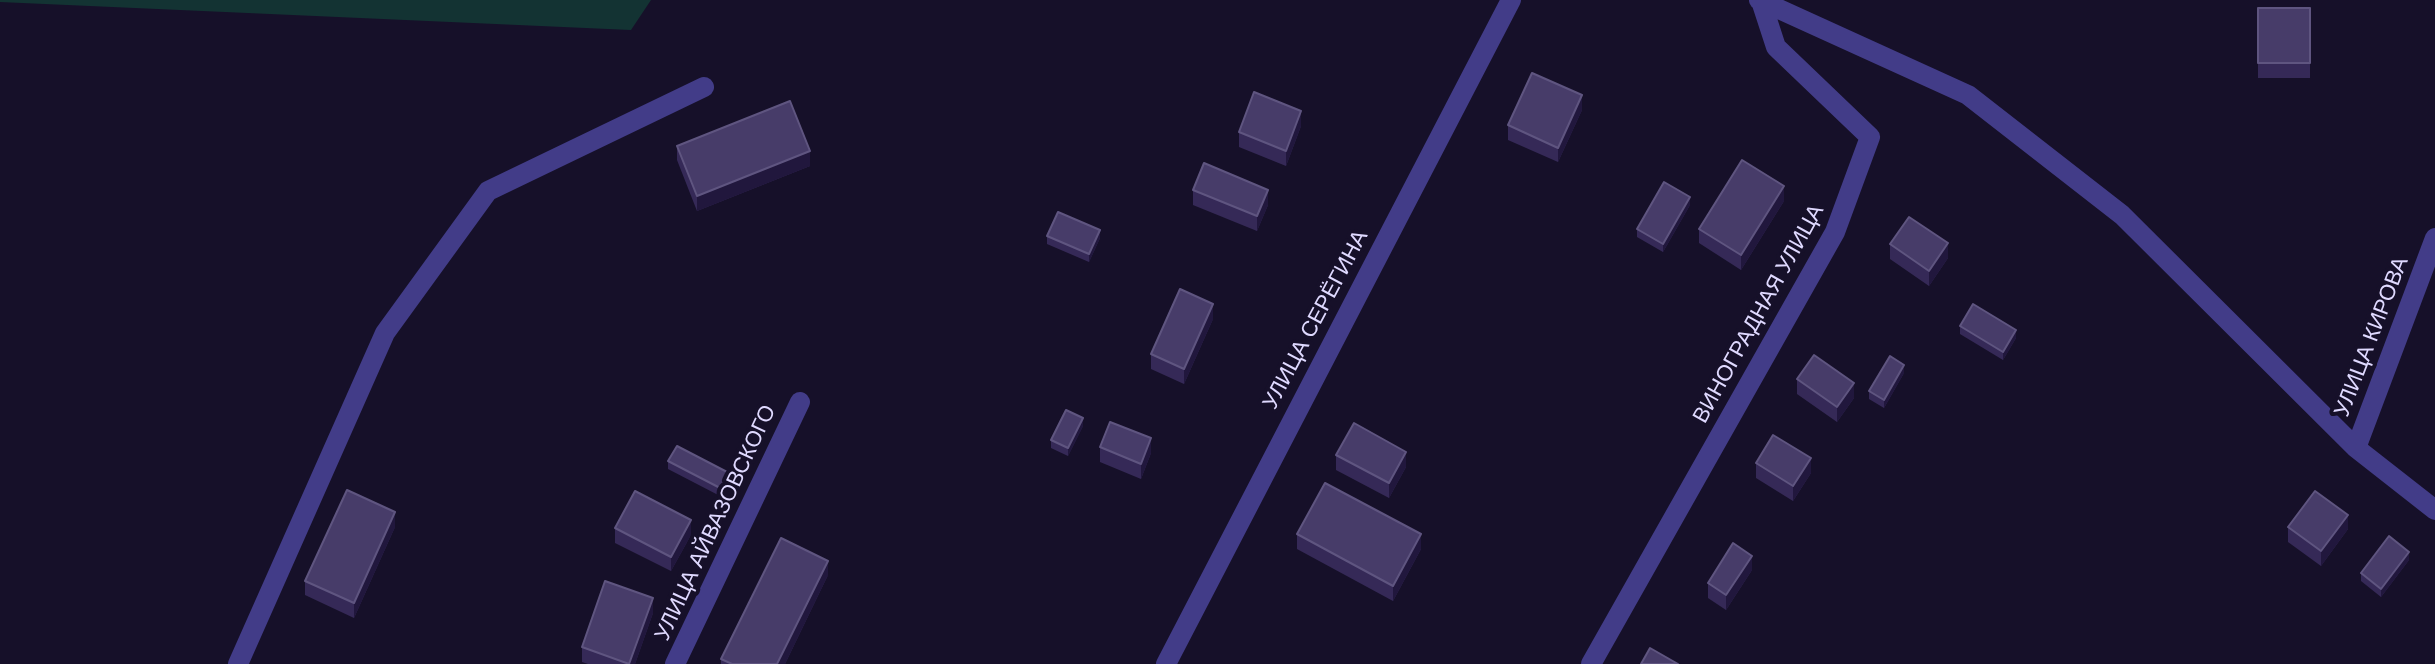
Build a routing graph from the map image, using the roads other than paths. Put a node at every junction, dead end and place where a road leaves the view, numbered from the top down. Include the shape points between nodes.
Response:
1 (1511, 0) edge
2 (1760, 0) edge
3 (704, 87) dead end
4 (2435, 238) edge
5 (800, 402) dead end
6 (2356, 448) junction
7 (2435, 510) edge
8 (238, 664) edge
9 (675, 664) edge
10 (1166, 664) edge
11 (1591, 664) edge

1 - 10 street, УЛИЦА СЕРЁГИНА
2 - 6 street via 1968,95 2122,215
2 - 11 street, ВИНОГРАДНАЯ УЛИЦА via 1776,47 1870,137 1835,232
3 - 8 street via 488,191 385,333
4 - 6 street, УЛИЦА КИРОВА
5 - 9 street, УЛИЦА АЙВАЗОВСКОГО
6 - 7 street, УЛИЦА КИРОВА

